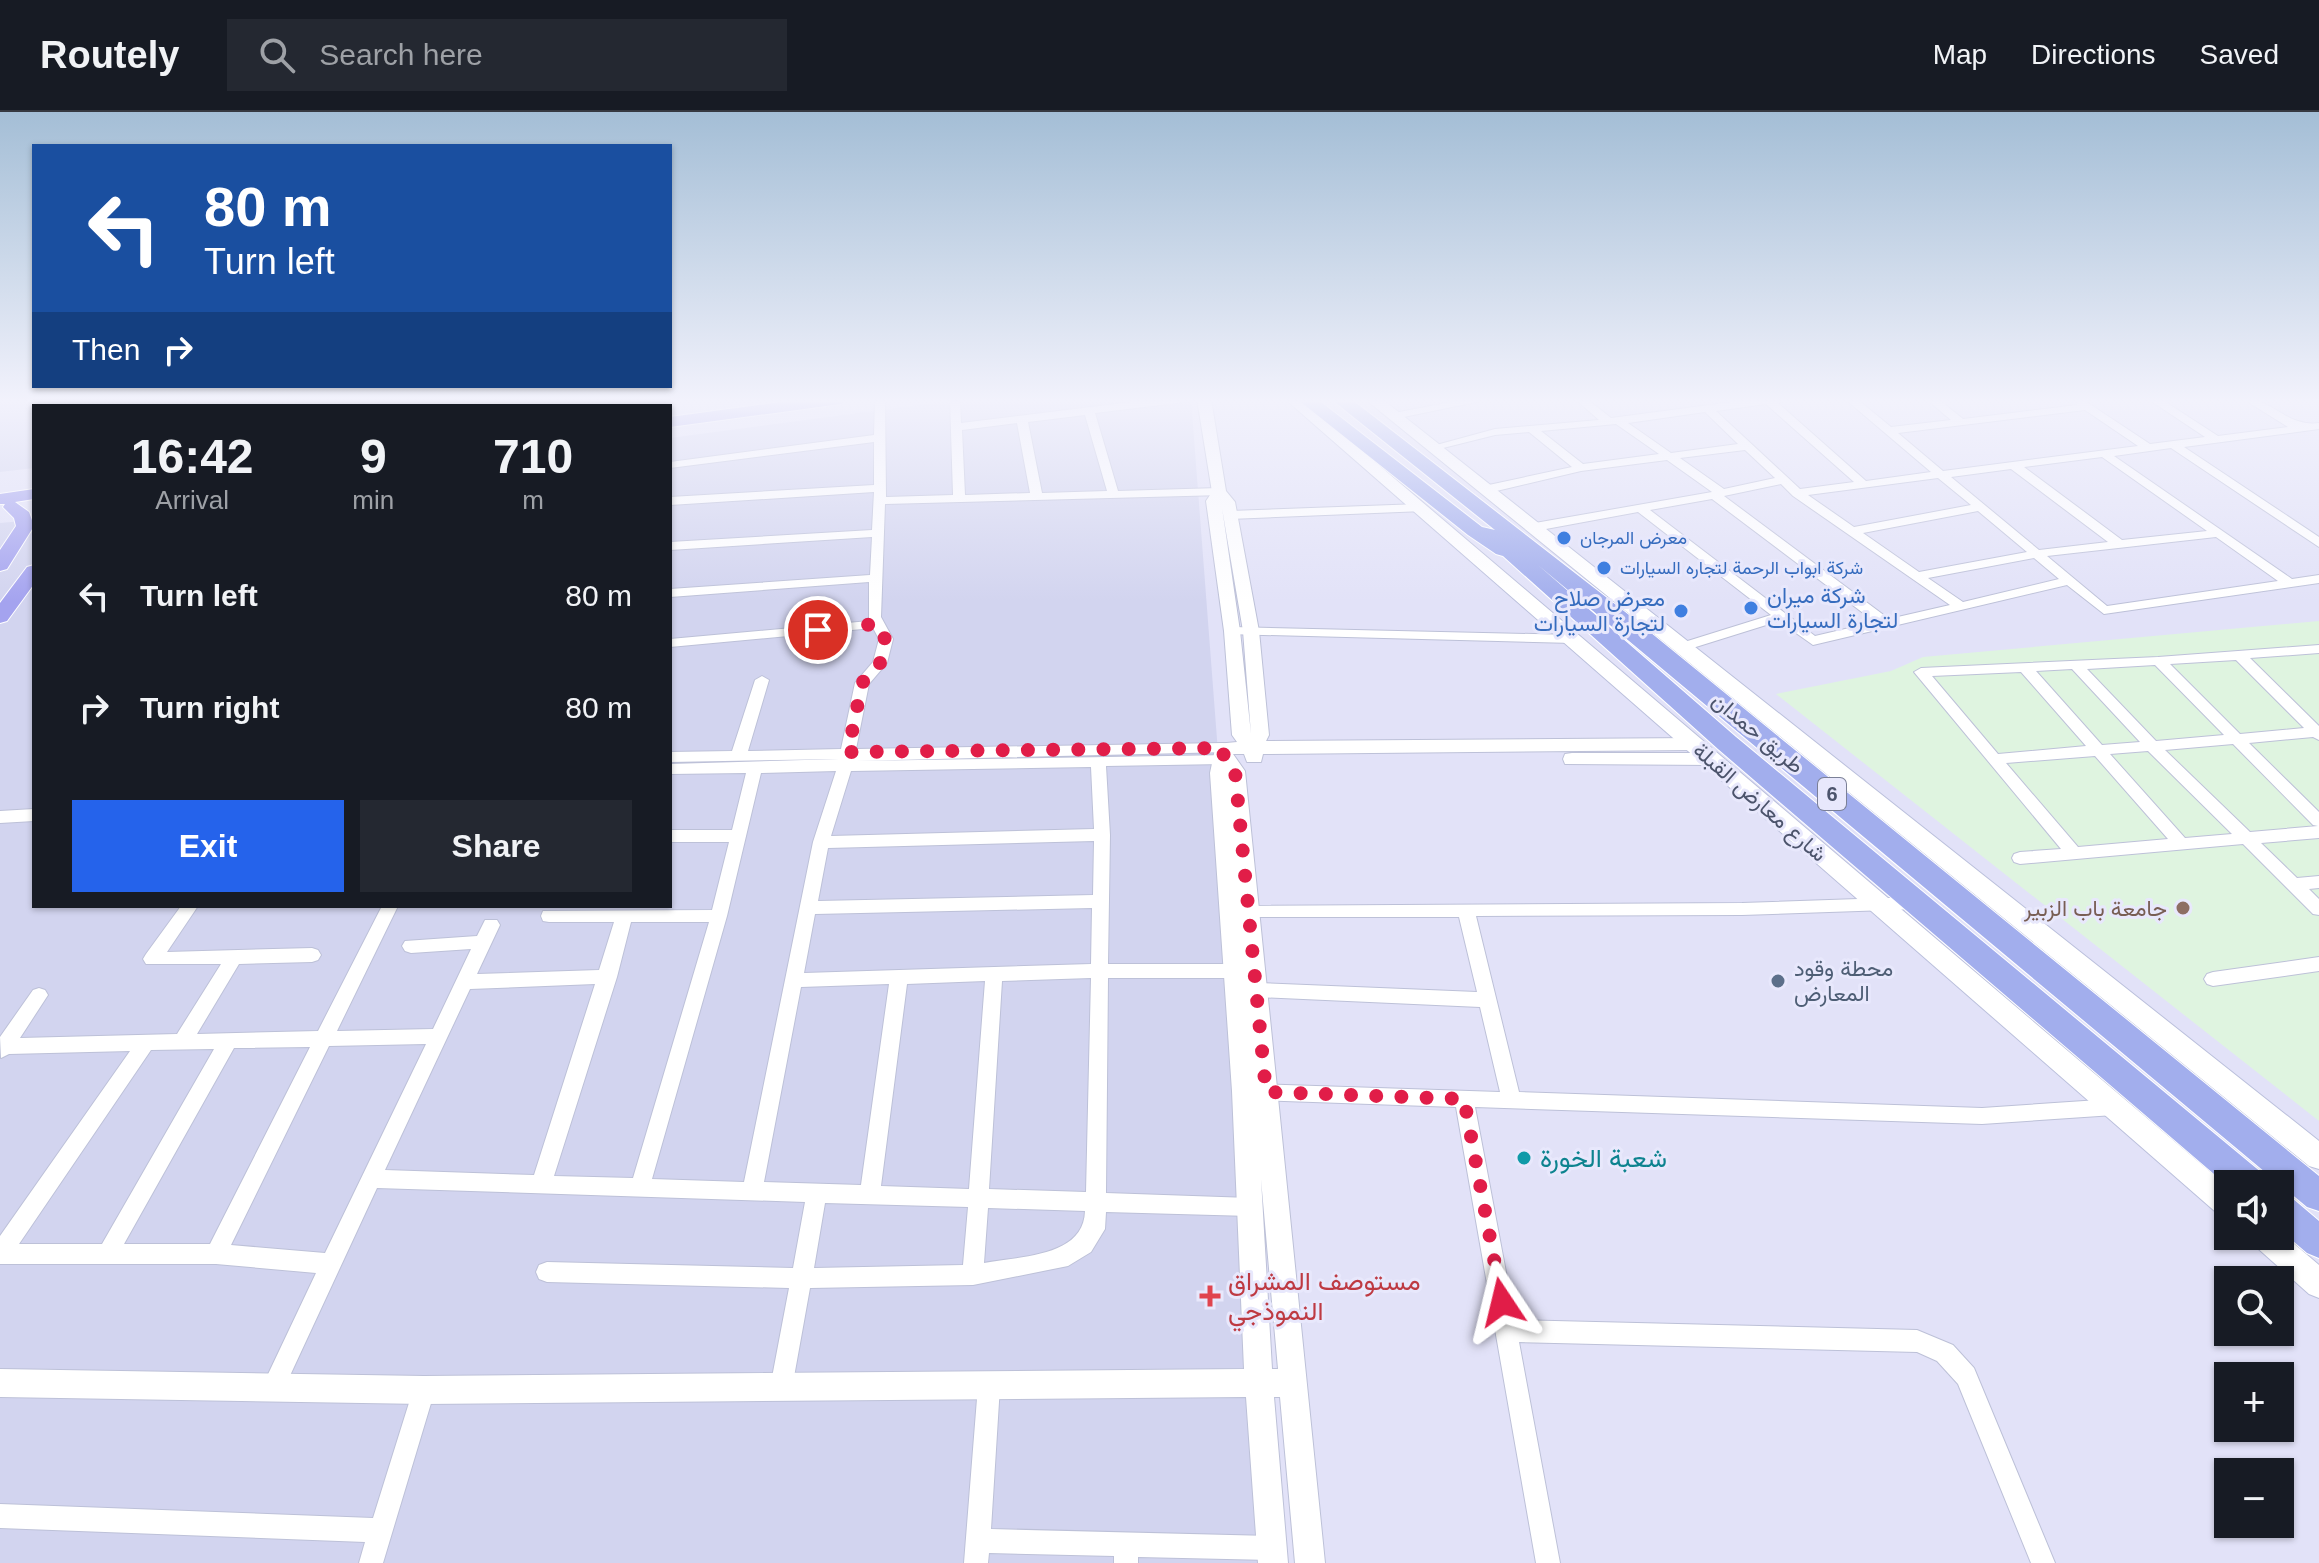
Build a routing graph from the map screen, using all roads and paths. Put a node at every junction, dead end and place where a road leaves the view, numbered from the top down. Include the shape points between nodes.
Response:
1 (880, 467) edge
2 (958, 467) edge
3 (1031, 467) edge
4 (1105, 467) edge
5 (1215, 467) edge
6 (1372, 467) edge
7 (1393, 467) edge
8 (1409, 467) edge
9 (1427, 467) edge
10 (1440, 467) edge
11 (1460, 467) edge
12 (1590, 467) edge
13 (1682, 467) edge
14 (1769, 467) edge
15 (1844, 467) edge
16 (1931, 467) edge
17 (1990, 467) edge
18 (2016, 467) edge
19 (2123, 467) edge
20 (2206, 467) edge
21 (1581, 468) joint
22 (1939, 473) junction
23 (1783, 480) junction
24 (1863, 484) junction
25 (1488, 489) junction
26 (1219, 492) junction
27 (1797, 493) junction
28 (1718, 494) junction
29 (32, 495) edge
30 (879, 495) junction
31 (1114, 496) junction
32 (1037, 498) junction
33 (959, 500) junction
34 (672, 501) edge
35 (4, 505) edge
36 (32, 505) edge
37 (1980, 507) junction
38 (1420, 508) junction
39 (1640, 508) junction
40 (1230, 515) junction
41 (1853, 531) junction
42 (877, 533) junction
43 (2220, 533) junction
44 (1526, 543) junction
45 (2319, 543) edge
46 (2120, 545) junction
47 (672, 546) edge
48 (2036, 554) junction
49 (32, 558) edge
50 (0, 565) edge
51 (32, 574) edge
52 (1918, 576) junction
53 (875, 578) junction
54 (2319, 579) edge
55 (2069, 581) junction
56 (2291, 584) junction
57 (672, 593) edge
58 (1960, 606) junction
59 (1631, 616) junction
60 (1781, 616) junction
61 (0, 617) edge
62 (1885, 623) junction
63 (876, 624) junction
64 (1232, 631) junction
65 (1251, 631) junction
66 (1573, 639) junction
67 (672, 643) edge
68 (1683, 647) junction
69 (2318, 649) edge
70 (2239, 655) junction
71 (2158, 661) junction
72 (2075, 664) junction
73 (2024, 666) junction
74 (762, 680) dead end
75 (2318, 733) edge
76 (2239, 740) junction
77 (1694, 744) junction
78 (2154, 748) junction
79 (2100, 751) junction
80 (739, 754) junction
81 (1223, 754) junction
82 (1254, 754) junction
83 (672, 757) edge
84 (846, 759) junction
85 (1712, 759) junction
86 (1995, 759) junction
87 (1098, 762) junction
88 (755, 767) junction
89 (672, 769) edge
90 (32, 815) edge
91 (0, 817) edge
92 (2319, 821) edge
93 (2319, 832) edge
94 (1102, 835) junction
95 (672, 836) edge
96 (738, 836) junction
97 (2246, 838) junction
98 (821, 842) junction
99 (2181, 844) junction
100 (2074, 853) junction
101 (2020, 858) dead end
102 (2319, 882) edge
103 (2293, 884) junction
104 (1100, 901) junction
105 (1917, 903) junction
106 (1876, 905) junction
107 (189, 908) edge
108 (389, 908) edge
109 (808, 908) junction
110 (2319, 909) edge
111 (1466, 910) junction
112 (1250, 911) junction
113 (549, 916) dead end
114 (625, 916) junction
115 (719, 916) junction
116 (411, 946) dead end
117 (312, 955) dead end
118 (235, 956) junction
119 (2319, 964) edge
120 (1099, 971) junction
121 (1234, 971) junction
122 (994, 974) junction
123 (608, 977) junction
124 (899, 977) junction
125 (2213, 979) dead end
126 (794, 980) junction
127 (464, 982) junction
128 (1257, 990) junction
129 (39, 995) dead end
130 (1489, 1000) junction
131 (439, 1036) junction
132 (322, 1038) junction
133 (229, 1040) junction
134 (183, 1041) junction
135 (146, 1042) junction
136 (2, 1048) edge
137 (1255, 1092) junction
138 (1464, 1099) junction
139 (1512, 1101) junction
140 (2114, 1107) junction
141 (2319, 1157) edge
142 (2233, 1170) edge
143 (371, 1179) junction
144 (541, 1184) junction
145 (640, 1187) junction
146 (752, 1190) junction
147 (817, 1193) junction
148 (2214, 1193) edge
149 (870, 1195) junction
150 (2319, 1196) edge
151 (980, 1198) junction
152 (1094, 1202) junction
153 (1250, 1207) junction
154 (2294, 1221) edge
155 (2319, 1242) edge
156 (2280, 1250) edge
157 (0, 1254) edge
158 (216, 1254) junction
159 (107, 1255) junction
160 (331, 1264) junction
161 (547, 1272) dead end
162 (973, 1275) junction
163 (801, 1278) junction
164 (2319, 1284) edge
165 (1507, 1331) junction
166 (0, 1383) edge
167 (1294, 1383) junction
168 (1259, 1384) junction
169 (989, 1386) junction
170 (273, 1387) junction
171 (781, 1388) junction
172 (424, 1390) junction
173 (3, 1522) edge
174 (382, 1530) junction
175 (977, 1552) edge
176 (1126, 1553) edge
177 (1272, 1556) edge
178 (371, 1563) edge
179 (1310, 1563) edge
180 (1548, 1563) edge
181 (2043, 1563) edge

1 - 30 street
2 - 33 street
3 - 32 street
4 - 31 street
5 - 26 street
6 - 38 main road, شارع معارض القبلة
7 - 44 highway via 1475,531
8 - 44 highway, طريق حمدان / 6 via 1475,521
9 - 44 highway, طريق حمدان / 6
10 - 44 highway via 1512,524
11 - 25 main road
12 - 21 street
13 - 28 street
14 - 23 street
15 - 24 street
16 - 22 street
17 - 22 street
18 - 46 street
19 - 43 street
20 - 45 street
21 - 25 street
22 - 24 street
22 - 37 street
23 - 27 street
23 - 28 street
24 - 27 street
25 - 44 main road
26 - 31 street
26 - 40 street via 1227,499
26 - 64 street via 1213,501
27 - 41 street
28 - 39 street
28 - 62 street
29 - 35 main road
30 - 33 street
30 - 34 street
30 - 42 street
31 - 32 street
32 - 33 street
35 - 36 main road
35 - 50 main road via 23,516 25,526
37 - 41 street
37 - 48 street
38 - 40 street
38 - 66 main road, شارع معارض القبلة
39 - 44 street
39 - 60 street
40 - 65 street
41 - 52 street
42 - 47 street
42 - 53 street
43 - 46 street
43 - 56 street
44 - 59 highway, طريق حمدان / 6
44 - 105 highway, طريق حمدان / 6 via 1618,650
46 - 48 street
48 - 52 street
48 - 55 street
49 - 50 main road
51 - 61 main road
52 - 58 street
53 - 57 street
53 - 63 street
54 - 56 street
55 - 56 street via 2104,610
55 - 58 street
58 - 62 street
59 - 68 main road
59 - 150 highway, طريق حمدان / 6
60 - 62 street via 1813,641
60 - 68 street
63 - 67 street
63 - 84 street via 886,639 880,663 862,683
64 - 65 street
64 - 82 street via 1241,735
65 - 66 street
65 - 82 street via 1260,735
66 - 77 main road, شارع معارض القبلة
68 - 141 main road
69 - 70 street
70 - 71 street
70 - 75 street
71 - 72 street
71 - 76 street
72 - 73 street
72 - 78 street
73 - 79 street
73 - 86 street via 1921,672
74 - 80 street
75 - 76 street
76 - 78 street
76 - 92 street
77 - 82 street
77 - 85 main road, شارع معارض القبلة
78 - 79 street
78 - 97 street
79 - 86 street
79 - 99 street
80 - 83 street
80 - 84 street
81 - 82 street
81 - 84 street
81 - 87 street
81 - 112 street via 1235,771
81 - 121 street
82 - 85 street
84 - 87 street
84 - 88 street
84 - 98 street
85 - 106 main road, شارع معارض القبلة
86 - 100 street
87 - 94 street
88 - 89 street
88 - 96 street
90 - 91 street
93 - 97 street
94 - 98 street
94 - 104 street
95 - 96 street
96 - 115 street
97 - 99 street
97 - 103 street
98 - 109 street
99 - 100 street
100 - 101 street
102 - 103 street
103 - 110 street
104 - 109 street
104 - 120 street
105 - 106 street
105 - 142 highway, طريق حمدان / 6
106 - 111 street
106 - 140 main road, شارع معارض القبلة
107 - 118 street via 152,959
108 - 132 street
109 - 126 street
111 - 112 street
111 - 130 street
112 - 128 street
113 - 114 street
114 - 115 street
114 - 123 street
115 - 145 street
116 - 127 street via 487,934
117 - 118 street
118 - 134 street
119 - 125 street
120 - 121 street
120 - 122 street
120 - 152 street
121 - 137 street
122 - 124 street
122 - 151 street
123 - 127 street
123 - 144 street
124 - 126 street
124 - 149 street
126 - 146 street
127 - 131 street
128 - 130 street
128 - 137 street
129 - 136 street
130 - 139 street
131 - 132 street
131 - 143 street
132 - 133 street
132 - 158 street
133 - 134 street
133 - 159 street
134 - 135 street
135 - 136 street
135 - 157 street
137 - 138 street
137 - 153 street
137 - 167 street
138 - 139 street
138 - 165 street
139 - 140 street via 1982,1116
140 - 148 main road, شارع معارض القبلة
143 - 144 street
143 - 160 street
144 - 145 street
145 - 146 street
146 - 147 street
147 - 149 street
147 - 163 street
149 - 151 street
151 - 152 street
151 - 162 street
152 - 153 street
152 - 162 street via 1095,1229 1068,1256
153 - 168 street
154 - 155 highway
156 - 164 main road
157 - 159 street
158 - 159 street
158 - 160 street
160 - 170 street
161 - 163 street
162 - 163 street
163 - 171 street
165 - 180 street
165 - 181 street via 1917,1341 1945,1353 1966,1376
166 - 170 street
167 - 168 street
167 - 179 street
168 - 169 street
168 - 177 street
169 - 171 street
169 - 175 street
170 - 172 street
171 - 172 street
172 - 174 street
173 - 174 street
174 - 178 street
175 - 176 street
176 - 177 street

